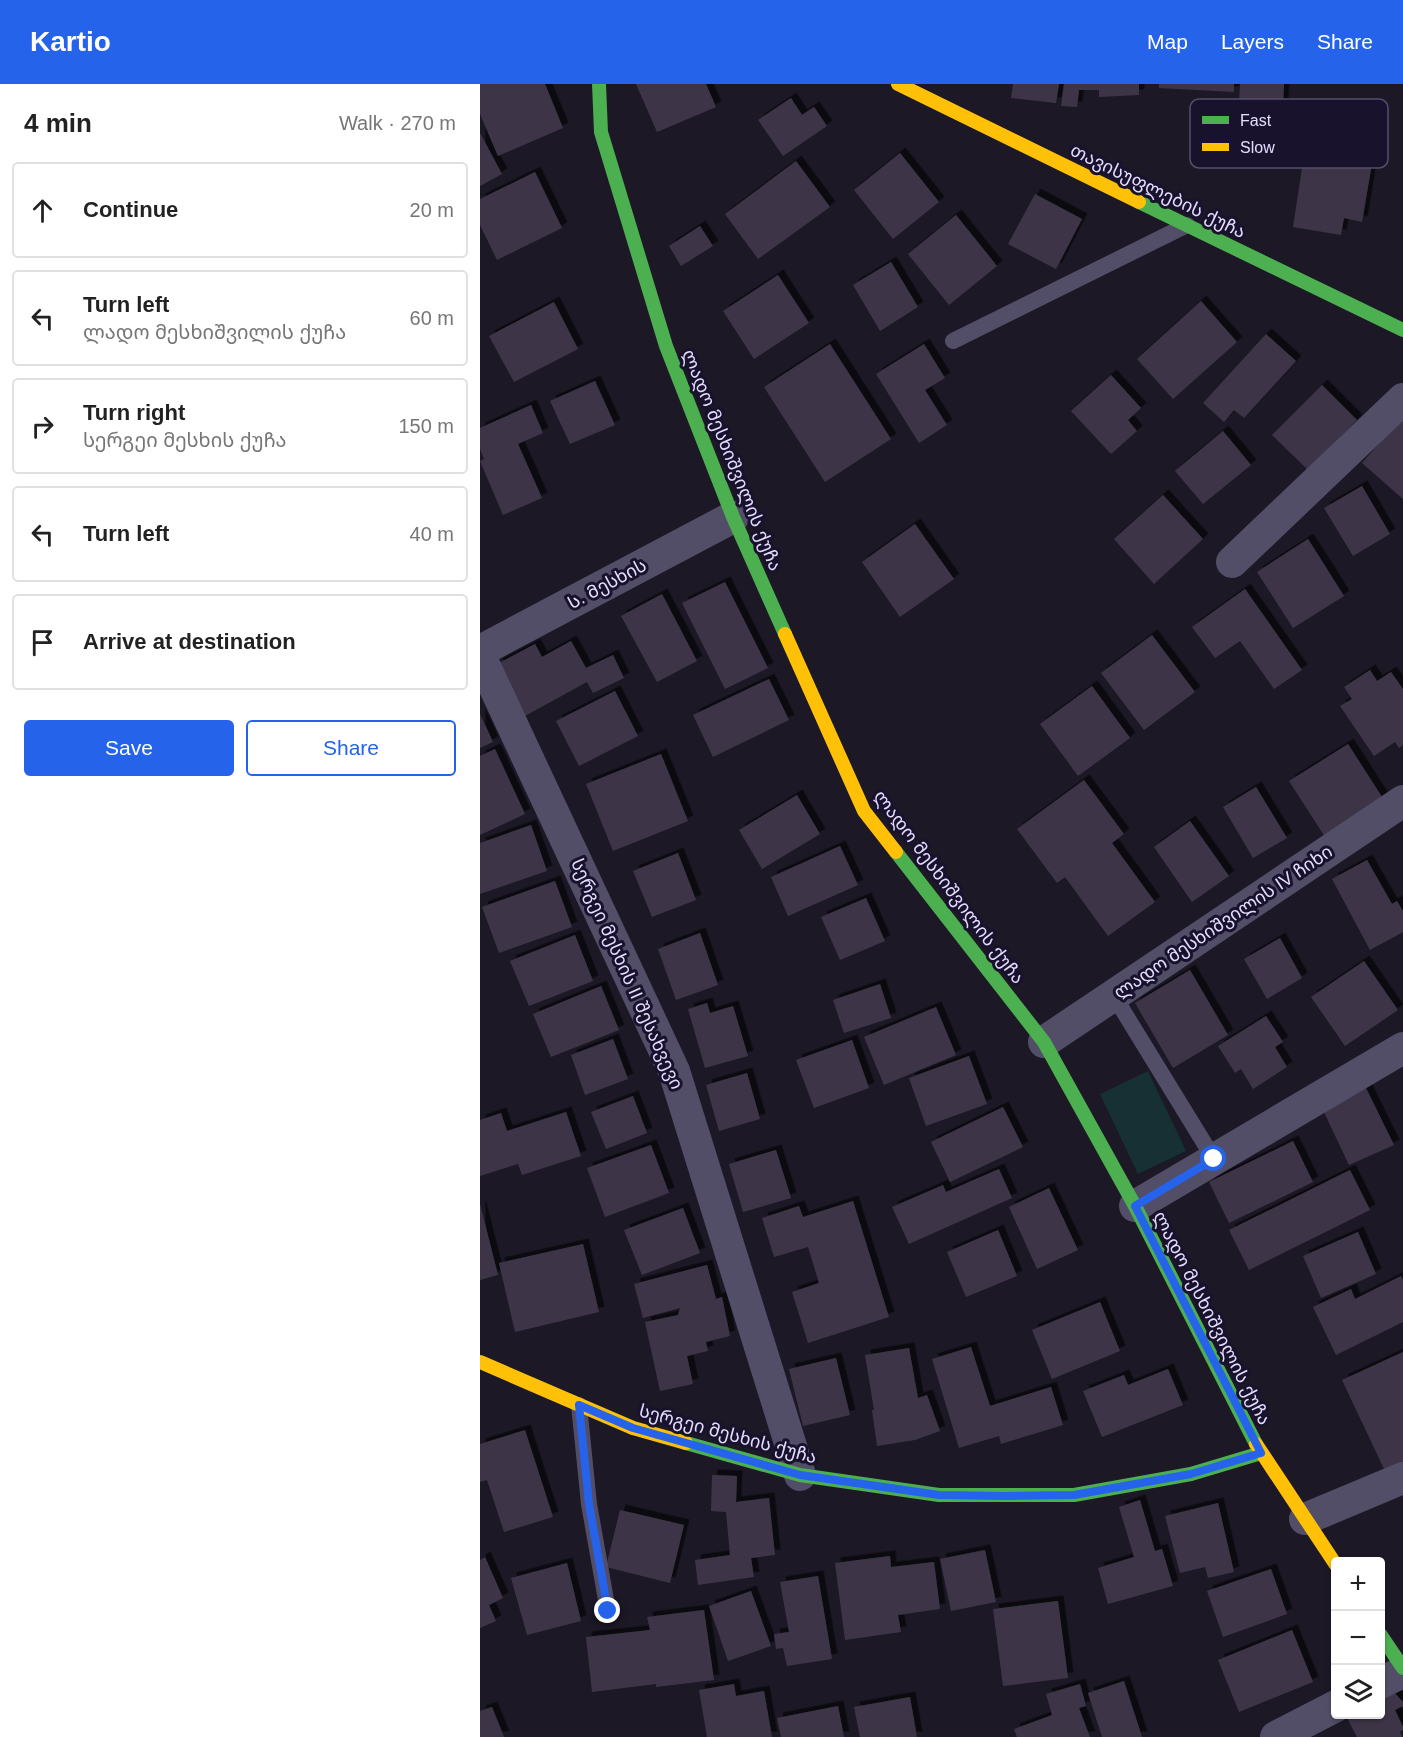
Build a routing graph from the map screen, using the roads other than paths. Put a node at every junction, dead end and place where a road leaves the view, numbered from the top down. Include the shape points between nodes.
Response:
1 (599, 84) edge
2 (898, 84) edge
3 (1187, 225) junction
4 (1403, 330) edge
5 (954, 341) dead end
6 (1403, 399) edge
7 (733, 517) junction
8 (1232, 562) dead end
9 (480, 651) edge
10 (480, 656) edge
11 (1403, 801) edge
12 (1114, 996) junction
13 (1044, 1042) junction
14 (1403, 1048) edge
15 (1214, 1159) junction
16 (1135, 1206) junction
17 (480, 1362) edge
18 (579, 1405) junction
19 (1261, 1453) junction
20 (800, 1475) junction
21 (1403, 1478) edge
22 (1305, 1519) junction
23 (1331, 1559) edge
24 (608, 1611) dead end
25 (1385, 1642) edge
26 (1403, 1670) edge
27 (1385, 1680) edge
28 (1331, 1708) edge
29 (1276, 1737) edge

1 - 7 street, ლადო მესხიშვილის ქუჩა via 602,132 666,346
2 - 3 street, თავისუფლების ქუჩა
3 - 4 street, თავისუფლების ქუჩა
3 - 5 lane
6 - 8 street
7 - 9 street, Ს. Მესხის
7 - 13 street, ლადო მესხიშვილის ქუჩა via 864,811
10 - 20 street, სერგეი მესხის II შესახვევი via 674,1071
11 - 12 street, ლადო მესხიშვილის IV ჩიხი
12 - 13 street, ლადო მესხიშვილის IV ჩიხი
12 - 15 lane
13 - 16 street, ლადო მესხიშვილის ქუჩა
14 - 15 street
15 - 16 street
16 - 19 street, ლადო მესხიშვილის ქუჩა
17 - 18 street, სერგეი მესხის ქუჩა
18 - 20 street, სერგეი მესხის ქუჩა via 633,1428
18 - 24 lane via 589,1504
19 - 20 street, სერგეი მესხის ქუჩა via 1191,1474 1074,1495 939,1495
19 - 22 street, ლადო მესხიშვილის ქუჩა
21 - 22 street
22 - 23 street, ლადო მესხიშვილის ქუჩა
25 - 26 street
26 - 27 street
28 - 29 street

